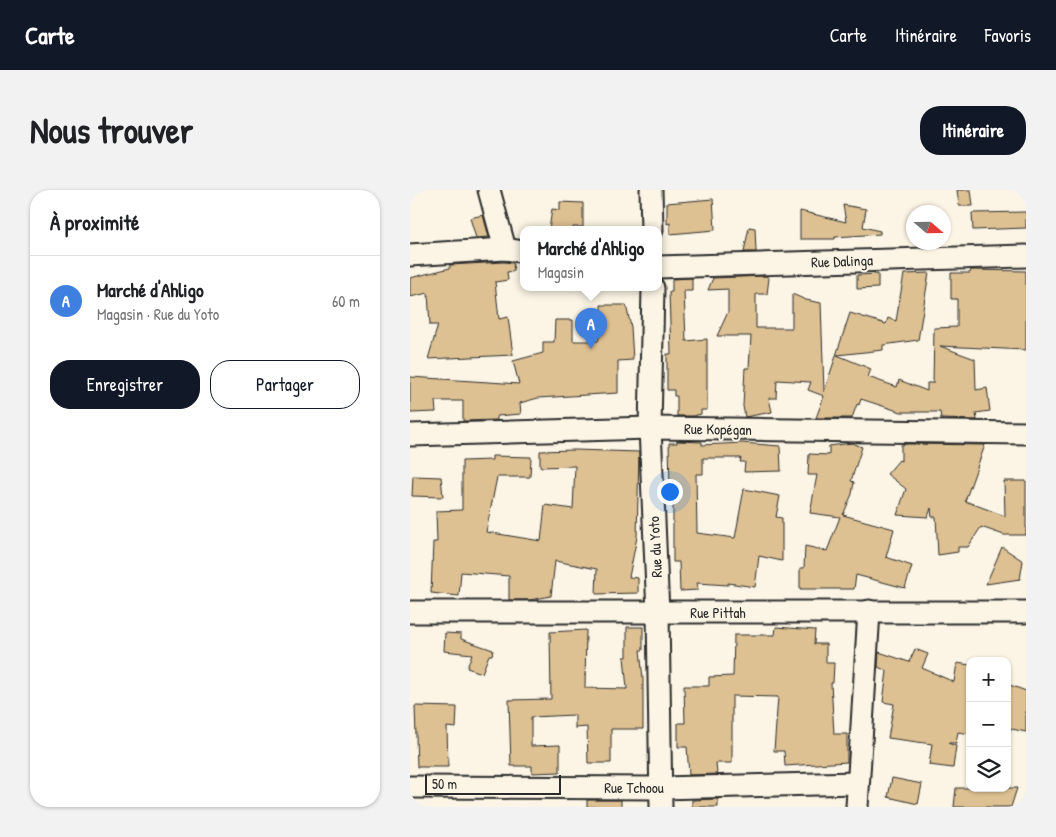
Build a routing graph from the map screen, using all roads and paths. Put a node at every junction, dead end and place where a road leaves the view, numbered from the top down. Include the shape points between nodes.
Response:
1 (489, 190) edge
2 (651, 190) edge
3 (652, 226) edge
4 (514, 251) edge
5 (410, 255) edge
6 (1026, 256) edge
7 (662, 267) edge
8 (653, 291) edge
9 (650, 428) junction
10 (1026, 433) edge
11 (410, 435) edge
12 (868, 611) junction
13 (410, 612) edge
14 (1026, 612) edge
15 (658, 613) junction
16 (858, 783) junction
17 (410, 787) edge
18 (661, 797) edge
19 (857, 807) edge

1 - 4 street
2 - 3 street
4 - 5 street
6 - 7 street, Rue Dalinga
8 - 9 street, Rue du Yoto
9 - 10 street, Rue Kopégan
9 - 11 street, Rue Kopégan
9 - 15 street, Rue du Yoto
12 - 14 street, Rue Pittah
12 - 15 street, Rue Pittah
12 - 16 street
13 - 15 street, Rue Pittah
15 - 18 street, Rue du Yoto
16 - 18 street, Rue Tchoou
16 - 19 street
17 - 18 street, Rue Tchoou

